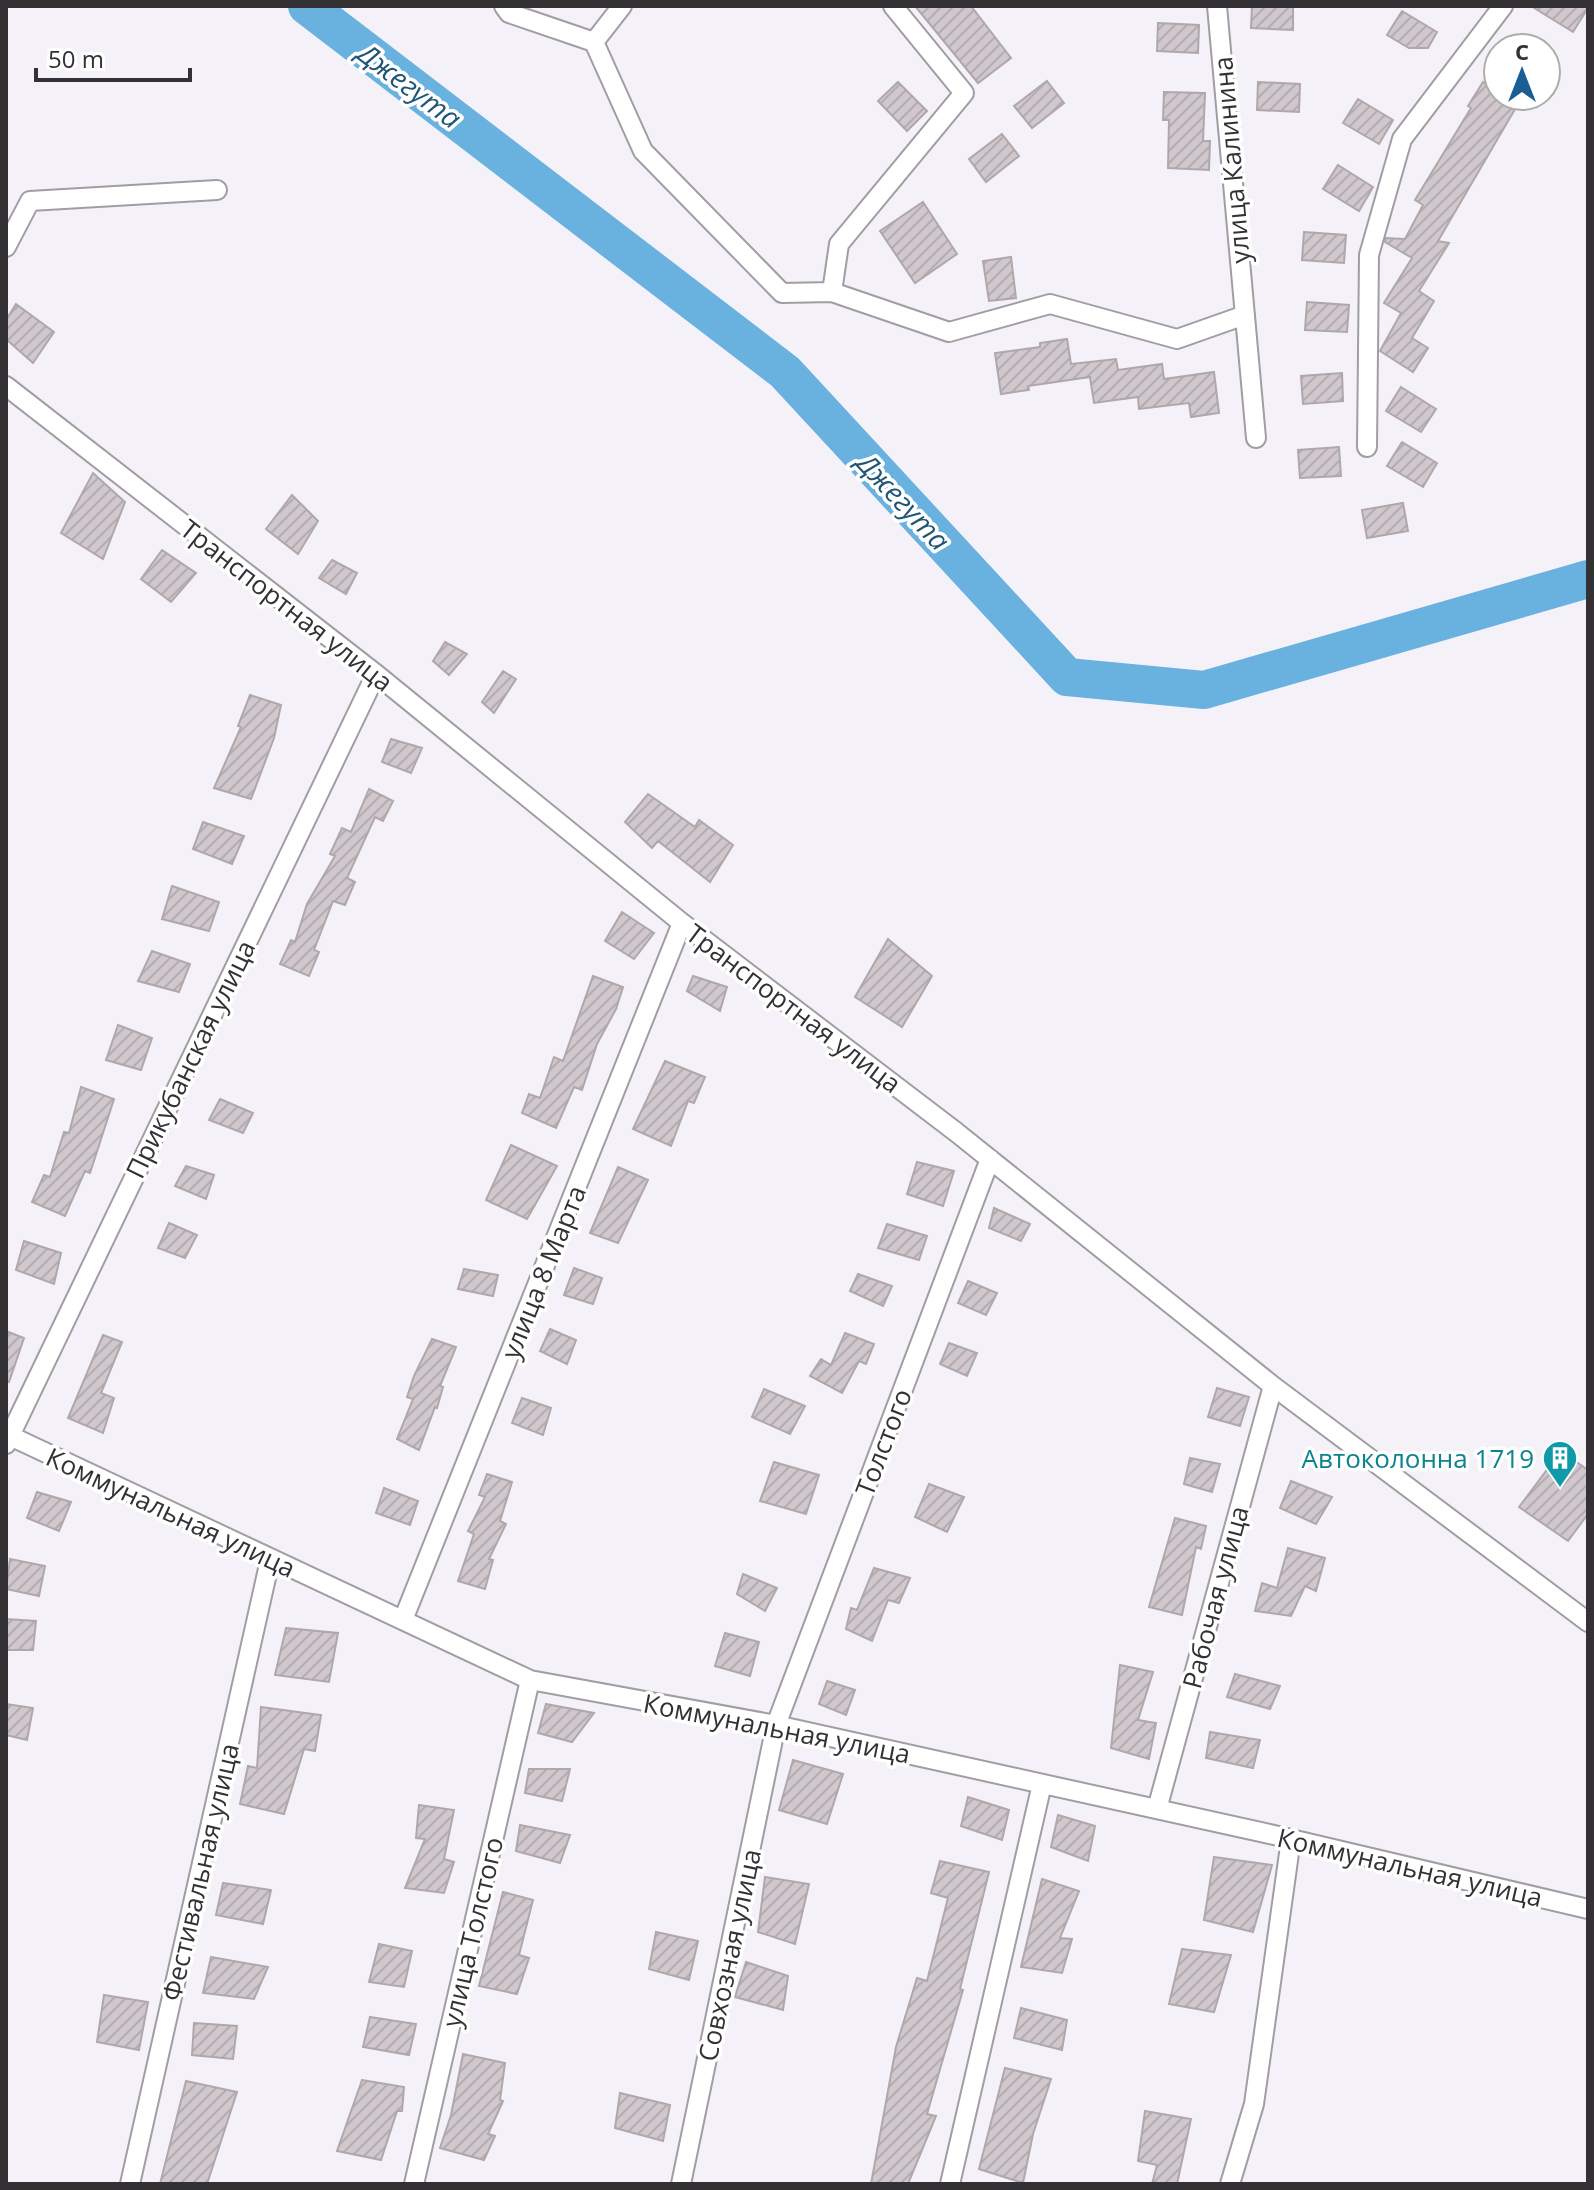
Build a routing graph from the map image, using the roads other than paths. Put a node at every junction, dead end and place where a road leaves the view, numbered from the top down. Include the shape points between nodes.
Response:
1 (504, 6) edge
2 (622, 6) edge
3 (893, 6) edge
4 (1217, 6) edge
5 (1503, 6) edge
6 (594, 42) junction
7 (217, 190) dead end
8 (6, 247) edge
9 (832, 292) junction
10 (1245, 315) junction
11 (6, 386) edge
12 (1256, 438) dead end
13 (1367, 447) dead end
14 (376, 674) junction
15 (682, 923) junction
16 (990, 1159) junction
17 (1273, 1386) junction
18 (7, 1437) edge
19 (270, 1560) junction
20 (403, 1620) junction
21 (1588, 1622) edge
22 (530, 1680) junction
23 (776, 1725) junction
24 (1042, 1784) junction
25 (1157, 1809) junction
26 (1291, 1839) junction
27 (1588, 1909) edge
28 (130, 2184) edge
29 (414, 2184) edge
30 (681, 2184) edge
31 (950, 2184) edge
32 (1230, 2184) edge

1 - 6 street via 509,13
2 - 6 street
3 - 9 street via 964,93 839,244
4 - 10 street, улица Калинина
5 - 13 street via 1402,139 1369,255
6 - 9 street via 643,151 782,293
7 - 8 street via 30,201
9 - 10 street via 949,332 1050,304 1177,339
10 - 12 street, улица Калинина
11 - 14 street, Транспортная улица
14 - 15 street, Транспортная улица
14 - 18 street, Прикубанская улица
15 - 16 street, Транспортная улица
15 - 20 street, улица 8 Марта
16 - 17 street, Транспортная улица
16 - 23 street, Толстого
17 - 21 street, Транспортная улица
17 - 25 street, Рабочая улица
18 - 19 street, Коммунальная улица
19 - 20 street, Коммунальная улица
19 - 28 street, Фестивальная улица
20 - 22 street, Коммунальная улица
22 - 23 street, Коммунальная улица
22 - 29 street, улица Толстого
23 - 24 street, Коммунальная улица
23 - 30 street, Совхозная улица
24 - 25 street, Коммунальная улица
24 - 31 street
25 - 26 street, Коммунальная улица
26 - 27 street, Коммунальная улица
26 - 32 street via 1254,2104

